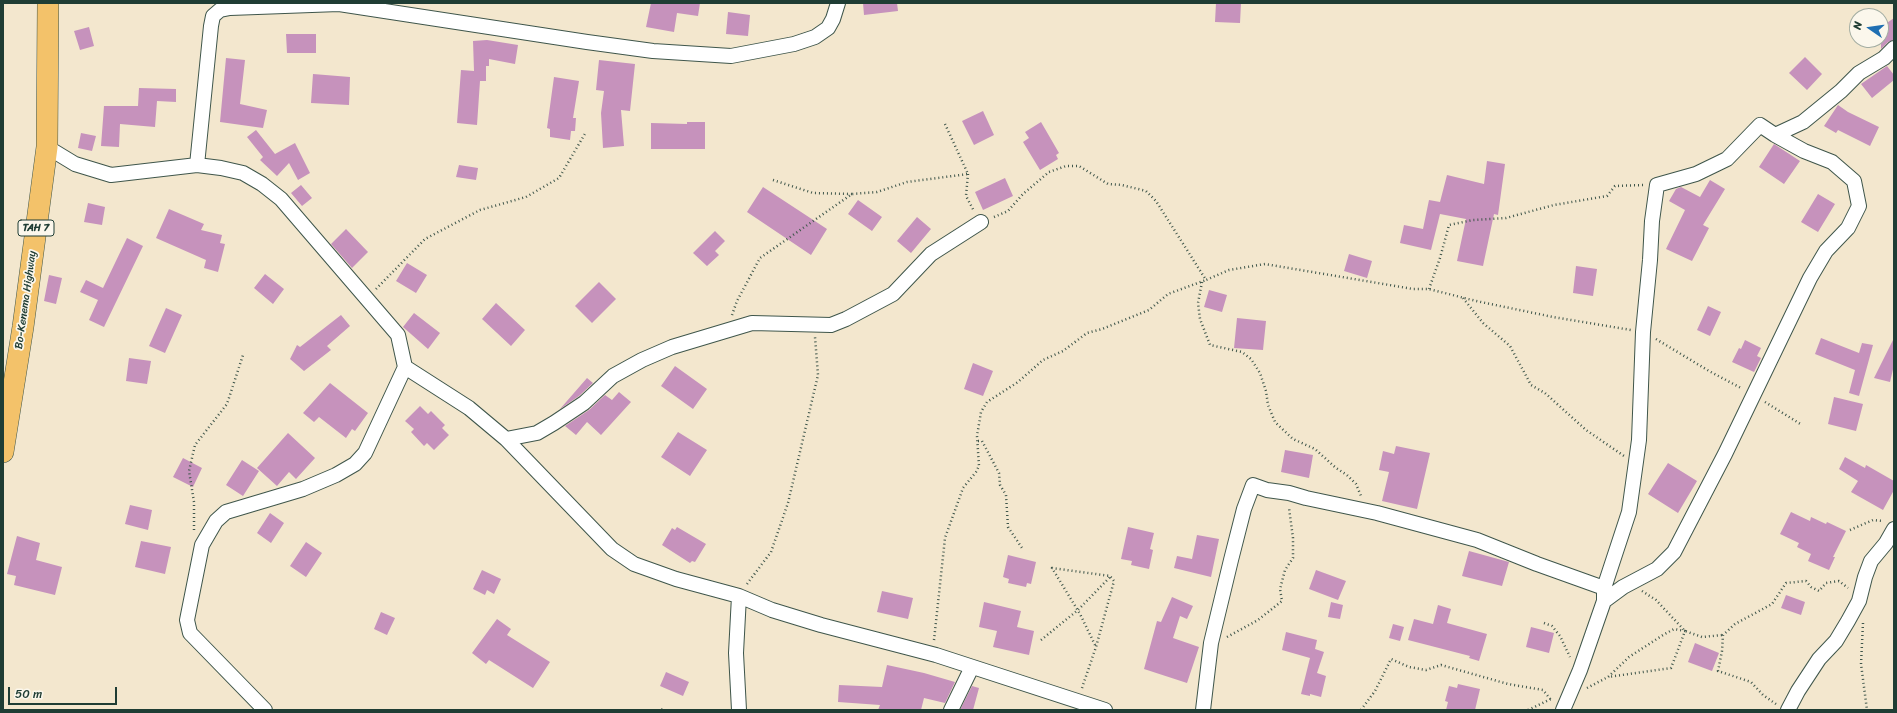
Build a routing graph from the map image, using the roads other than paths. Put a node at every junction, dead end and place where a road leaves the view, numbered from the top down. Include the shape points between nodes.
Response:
1 (48, 3) edge
2 (838, 3) edge
3 (1894, 48) edge
4 (1775, 135) junction
5 (47, 147) junction
6 (197, 165) junction
7 (982, 222) road end
8 (405, 367) junction
9 (506, 440) junction
10 (3, 452) edge
11 (1891, 525) edge
12 (1604, 594) junction
13 (739, 596) junction
14 (972, 667) junction
15 (1558, 707) edge
16 (1784, 708) edge
17 (265, 710) edge
18 (739, 710) edge
19 (951, 710) edge
20 (1105, 710) edge
21 (1203, 710) edge

1 - 5 highway, Bo-Kenema Highway / TAH 7
2 - 6 street via 834,19 828,28 815,37 794,44 731,56 653,51 339,4 220,10 213,16 211,26
3 - 4 street via 1884,58 1859,73 1804,122
4 - 12 street via 1760,124 1727,159 1696,174 1657,185 1650,236 1643,332 1637,463 1629,512
4 - 12 street via 1804,151 1832,162 1854,182 1859,206 1848,228 1826,250 1810,278 1674,552 1657,569
5 - 6 street via 75,164 111,175
5 - 10 highway, Bo-Kenema Highway / TAH 7
6 - 8 street via 243,173 281,199 398,335
7 - 9 street via 931,254 893,294 831,326 752,323 672,347 613,376 584,403 537,433
8 - 9 street via 469,408
8 - 17 street via 365,453 355,464 303,489 226,512 216,521 202,545 187,620 190,633
9 - 13 street via 612,549 634,564 676,579
11 - 16 street via 1886,543 1871,561 1859,601 1836,641 1819,659
12 - 15 street via 1580,670 1570,693
12 - 21 street via 1477,540 1365,510 1253,485 1231,560 1211,644
13 - 14 street via 772,610 821,625
13 - 18 street via 736,653
14 - 19 street
14 - 20 street

